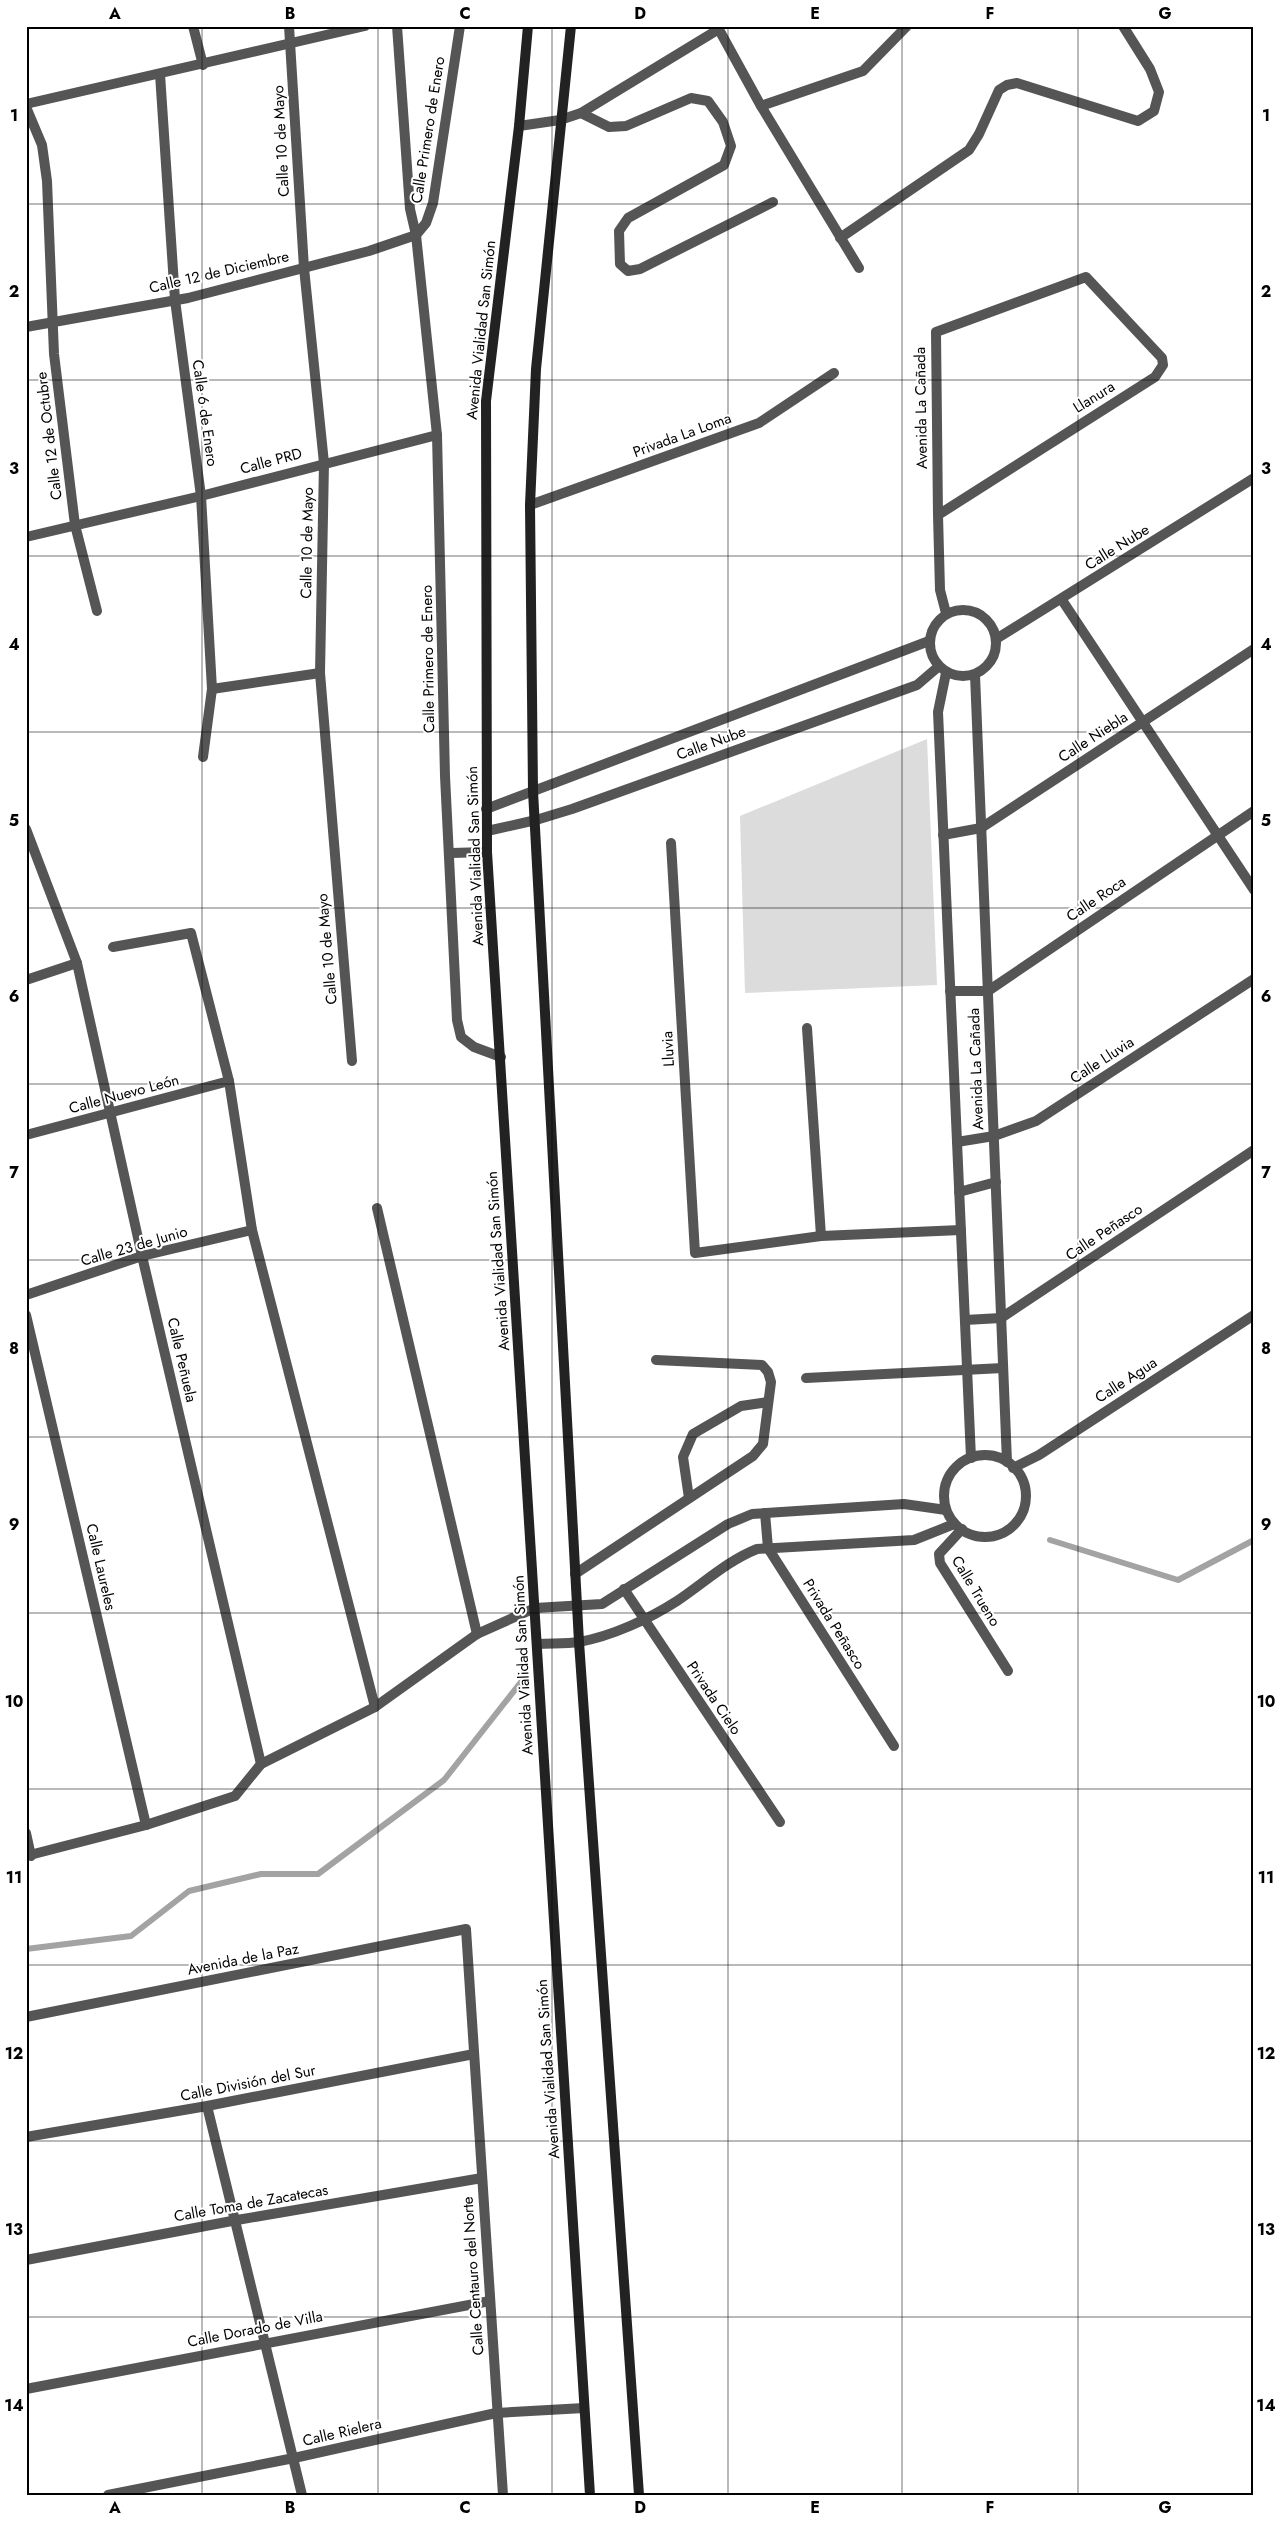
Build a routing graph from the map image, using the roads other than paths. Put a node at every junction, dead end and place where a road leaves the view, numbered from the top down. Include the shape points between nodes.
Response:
1 (193, 26) edge
2 (289, 26) edge
3 (365, 26) edge
4 (397, 26) edge
5 (460, 26) edge
6 (528, 26) edge
7 (571, 26) edge
8 (907, 26) edge
9 (1123, 26) edge
10 (718, 28) edge
11 (290, 43) junction
12 (203, 65) junction
13 (160, 74) junction
14 (26, 106) edge
15 (761, 106) junction
16 (581, 113) junction
17 (560, 120) junction
18 (519, 126) junction
19 (773, 202) dead end
20 (416, 235) junction
21 (840, 238) junction
22 (304, 268) junction
23 (859, 268) dead end
24 (1086, 277) joint
25 (175, 300) junction
26 (52, 322) junction
27 (26, 327) edge
28 (834, 373) dead end
29 (437, 435) junction
30 (324, 463) junction
31 (1254, 478) edge
32 (201, 496) junction
33 (530, 505) junction
34 (938, 514) junction
35 (75, 525) junction
36 (26, 537) edge
37 (1062, 600) junction
38 (97, 612) dead end
39 (946, 614) junction
40 (996, 640) junction
41 (929, 642) junction
42 (1254, 649) edge
43 (942, 670) junction
44 (320, 672) junction
45 (975, 675) junction
46 (212, 689) junction
47 (1144, 722) junction
48 (203, 757) dead end
49 (533, 791) junction
50 (486, 808) junction
51 (1254, 811) edge
52 (536, 820) junction
53 (981, 828) junction
54 (26, 829) edge
55 (487, 831) junction
56 (943, 835) junction
57 (1217, 835) junction
58 (671, 843) dead end
59 (487, 852) junction
60 (451, 853) junction
61 (1254, 890) edge
62 (113, 947) dead end
63 (77, 963) junction
64 (1254, 979) edge
65 (26, 980) edge
66 (988, 991) junction
67 (950, 992) junction
68 (807, 1028) dead end
69 (501, 1057) junction
70 (352, 1061) dead end
71 (229, 1082) junction
72 (110, 1114) junction
73 (26, 1135) edge
74 (994, 1136) junction
75 (957, 1142) junction
76 (1254, 1150) edge
77 (996, 1182) junction
78 (959, 1192) junction
79 (377, 1208) dead end
80 (252, 1230) junction
81 (961, 1230) junction
82 (821, 1236) junction
83 (142, 1256) junction
84 (26, 1295) edge
85 (26, 1315) edge
86 (1254, 1316) edge
87 (1001, 1318) junction
88 (965, 1320) junction
89 (656, 1360) dead end
90 (1003, 1368) junction
91 (967, 1370) junction
92 (806, 1378) dead end
93 (768, 1402) junction
94 (971, 1458) junction
95 (1010, 1465) junction
96 (689, 1498) junction
97 (946, 1510) junction
98 (765, 1513) junction
99 (958, 1527) junction
100 (768, 1548) junction
101 (575, 1574) junction
102 (624, 1590) junction
103 (577, 1606) junction
104 (535, 1608) junction
105 (642, 1620) junction
106 (477, 1634) junction
107 (579, 1642) junction
108 (537, 1644) junction
109 (1008, 1671) dead end
110 (375, 1707) junction
111 (894, 1746) dead end
112 (262, 1764) junction
113 (780, 1822) dead end
114 (146, 1825) junction
115 (26, 1834) edge
116 (29, 1856) edge
117 (466, 1929) joint
118 (26, 2017) edge
119 (474, 2054) junction
120 (207, 2106) junction
121 (26, 2137) edge
122 (482, 2178) junction
123 (237, 2220) junction
124 (26, 2260) edge
125 (490, 2301) junction
126 (265, 2342) junction
127 (26, 2389) edge
128 (584, 2408) junction
129 (496, 2414) junction
130 (294, 2458) junction
131 (108, 2495) edge
132 (302, 2495) edge
133 (503, 2495) edge
134 (590, 2495) edge
135 (639, 2495) edge

1 - 12 street
2 - 11 street, Calle 10 de Mayo
3 - 11 street
4 - 20 street, Calle Primero de Enero via 410,209
5 - 20 street, Calle Primero de Enero via 433,203 426,223
6 - 18 main road, Avenida Vialidad San Simón
7 - 17 main road
8 - 15 street via 863,71
9 - 21 street via 1150,69 1159,92 1154,111 1138,121 1017,83 1007,85 998,90 979,134 968,150
10 - 15 street
10 - 16 street
11 - 12 street
11 - 22 street, Calle 10 de Mayo
12 - 13 street
13 - 14 street
13 - 25 street, Calle 6 de Enero
14 - 26 street, Calle 12 de Octubre via 42,145 47,181
15 - 21 street
16 - 17 street
16 - 19 street via 609,127 626,126 691,98 708,101 724,122 731,146 724,164 628,218 619,231 620,264 628,271 640,269
17 - 18 street
17 - 33 main road via 536,369
18 - 50 main road, Avenida Vialidad San Simón via 486,402
20 - 22 street, Calle 12 de Diciembre via 369,252
20 - 29 street, Calle Primero de Enero
21 - 23 street
22 - 25 street, Calle 12 de Diciembre
22 - 30 street, Calle 10 de Mayo
24 - 34 street, Avenida La Cañada via 936,332
24 - 34 street, Llanura via 1162,358 1163,366 1155,376
25 - 26 street, Calle 12 de Diciembre
25 - 32 street, Calle 6 de Enero
26 - 27 street, Calle 12 de Diciembre
26 - 35 street, Calle 12 de Octubre
28 - 33 street, Privada La Loma via 759,423
29 - 30 street, Calle PRD
29 - 60 street, Calle Primero de Enero via 445,776
30 - 32 street, Calle PRD
30 - 44 street, Calle 10 de Mayo
31 - 37 street, Calle Nube
32 - 35 street, Calle PRD
32 - 46 street, Calle 6 de Enero
33 - 49 main road
34 - 39 street, Avenida La Cañada via 940,590
35 - 36 street, Calle PRD
35 - 38 street, Calle 12 de Octubre
37 - 40 street, Calle Nube
37 - 47 street
39 - 40 street via 962,609 986,618
39 - 41 street via 933,627
40 - 45 street via 994,655 988,665
41 - 43 street via 931,657
41 - 49 street, Calle Nube
42 - 47 street, Calle Niebla
43 - 45 street via 958,677
43 - 52 street, Calle Nube via 917,685
43 - 56 street, Avenida La Cañada via 938,712
44 - 46 street
44 - 70 street, Calle 10 de Mayo
45 - 53 street, Avenida La Cañada
46 - 48 street, Calle 6 de Enero
47 - 53 street, Calle Niebla
47 - 57 street
49 - 50 street, Calle Nube
49 - 52 main road
50 - 55 main road, Avenida Vialidad San Simón
51 - 57 street, Calle Roca
52 - 55 street, Calle Nube
52 - 101 main road
53 - 56 street, Calle Niebla
53 - 66 street, Avenida La Cañada
54 - 63 street, Calle Peñuela
55 - 59 main road, Avenida Vialidad San Simón
56 - 67 street, Avenida La Cañada
57 - 61 street
57 - 66 street, Calle Roca
58 - 82 street, Lluvia via 695,1253
59 - 60 street
59 - 69 main road, Avenida Vialidad San Simón
60 - 69 street, Calle Primero de Enero via 457,1020 461,1036 474,1047
62 - 71 street via 191,933
63 - 65 street
63 - 72 street, Calle Peñuela
64 - 74 street, Calle Lluvia via 1036,1121
66 - 67 street
66 - 74 street, Avenida La Cañada
67 - 75 street, Avenida La Cañada
68 - 82 street
69 - 104 main road, Avenida Vialidad San Simón
71 - 72 street, Calle Nuevo León
71 - 80 street
72 - 73 street, Calle Nuevo León
72 - 83 street, Calle Peñuela
74 - 75 street, Calle Lluvia
74 - 77 street, Avenida La Cañada
75 - 78 street, Avenida La Cañada
76 - 87 street, Calle Peñasco
77 - 78 street
77 - 87 street, Avenida La Cañada
78 - 81 street, Avenida La Cañada
79 - 106 street
80 - 83 street, Calle 23 de Junio
80 - 110 street
81 - 82 street
81 - 88 street, Avenida La Cañada
83 - 84 street, Calle 23 de Junio
83 - 112 street, Calle Peñuela
85 - 114 street, Calle Laureles
86 - 95 street, Calle Agua via 1039,1455
87 - 88 street
87 - 90 street, Avenida La Cañada
88 - 91 street, Avenida La Cañada
89 - 93 street via 762,1365 771,1382
90 - 91 street
90 - 95 street, Avenida La Cañada
91 - 92 street
91 - 94 street, Avenida La Cañada
93 - 96 street via 763,1444 753,1456
93 - 96 street via 741,1406 693,1434 683,1457
94 - 95 street via 993,1456
94 - 97 street via 955,1468 947,1480 944,1494
95 - 99 street via 1019,1473 1024,1485 1025,1502 1020,1518 1005,1532 991,1537 973,1536
96 - 101 street
97 - 98 street via 904,1504
97 - 99 street
98 - 100 street, Privada Peñasco
98 - 102 street via 752,1514 728,1524
99 - 100 street via 914,1540
99 - 109 street, Calle Trueno via 938,1554 940,1563
100 - 105 street via 740,1556 676,1602
100 - 111 street, Privada Peñasco
101 - 103 main road
102 - 103 street via 602,1604
102 - 105 street, Privada Cielo
103 - 104 street
103 - 107 main road
104 - 106 street
104 - 108 main road, Avenida Vialidad San Simón
105 - 107 street
105 - 113 street, Privada Cielo
106 - 110 street
107 - 108 street
107 - 135 main road
108 - 128 main road, Avenida Vialidad San Simón
110 - 112 street
112 - 114 street via 235,1796
114 - 116 street
115 - 116 street
117 - 118 street, Avenida de la Paz
117 - 119 street, Calle Centauro del Norte
119 - 120 street, Calle División del Sur
119 - 122 street, Calle Centauro del Norte
120 - 121 street, Calle División del Sur
120 - 123 street
122 - 123 street, Calle Toma de Zacatecas
122 - 125 street, Calle Centauro del Norte
123 - 124 street, Calle Toma de Zacatecas
123 - 126 street
125 - 126 street, Calle Dorado de Villa
125 - 129 street, Calle Centauro del Norte
126 - 127 street, Calle Dorado de Villa
126 - 130 street
128 - 129 street, Calle Rielera
128 - 134 main road, Avenida Vialidad San Simón
129 - 130 street, Calle Rielera
129 - 133 street, Calle Centauro del Norte
130 - 131 street, Calle Rielera
130 - 132 street

